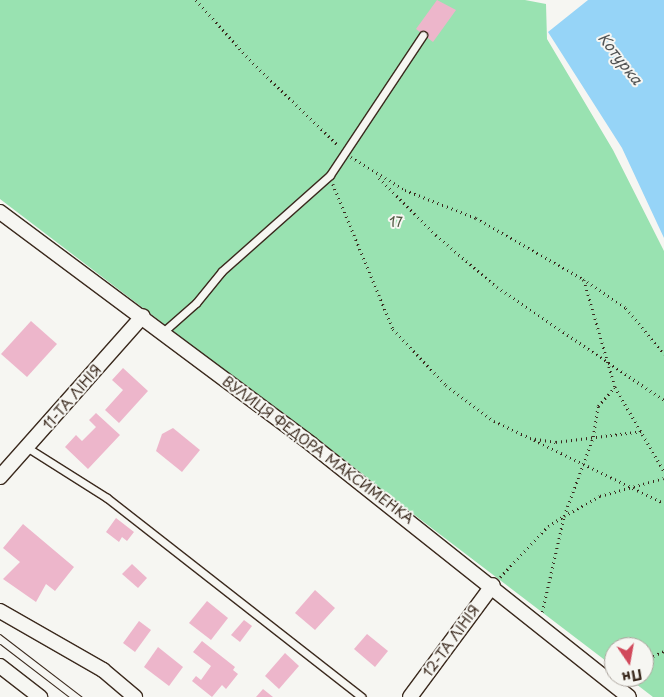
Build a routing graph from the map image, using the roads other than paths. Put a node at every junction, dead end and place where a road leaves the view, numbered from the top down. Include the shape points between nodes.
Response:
1 (423, 35) dead end
2 (0, 212) edge
3 (143, 316) junction
4 (163, 332) junction
5 (28, 448) junction
6 (0, 477) edge
7 (492, 585) junction
8 (0, 611) edge
9 (0, 666) edge
10 (40, 697) edge
11 (135, 697) edge
12 (362, 697) edge
13 (410, 697) edge
14 (629, 697) edge

1 - 4 lane via 347,154 330,175 222,270 196,303
2 - 3 street, ВУЛИЦЯ ФЕДОРА МАКСИМЕНКА
3 - 4 street, ВУЛИЦЯ ФЕДОРА МАКСИМЕНКА
3 - 5 street, 11-ТА ЛІНІЯ
4 - 7 street, ВУЛИЦЯ ФЕДОРА МАКСИМЕНКА
5 - 6 street, 11-ТА ЛІНІЯ
5 - 12 lane via 107,498
7 - 13 street, 12-ТА ЛІНІЯ
7 - 14 street, ВУЛИЦЯ ФЕДОРА МАКСИМЕНКА
8 - 11 street via 96,665
9 - 10 street

